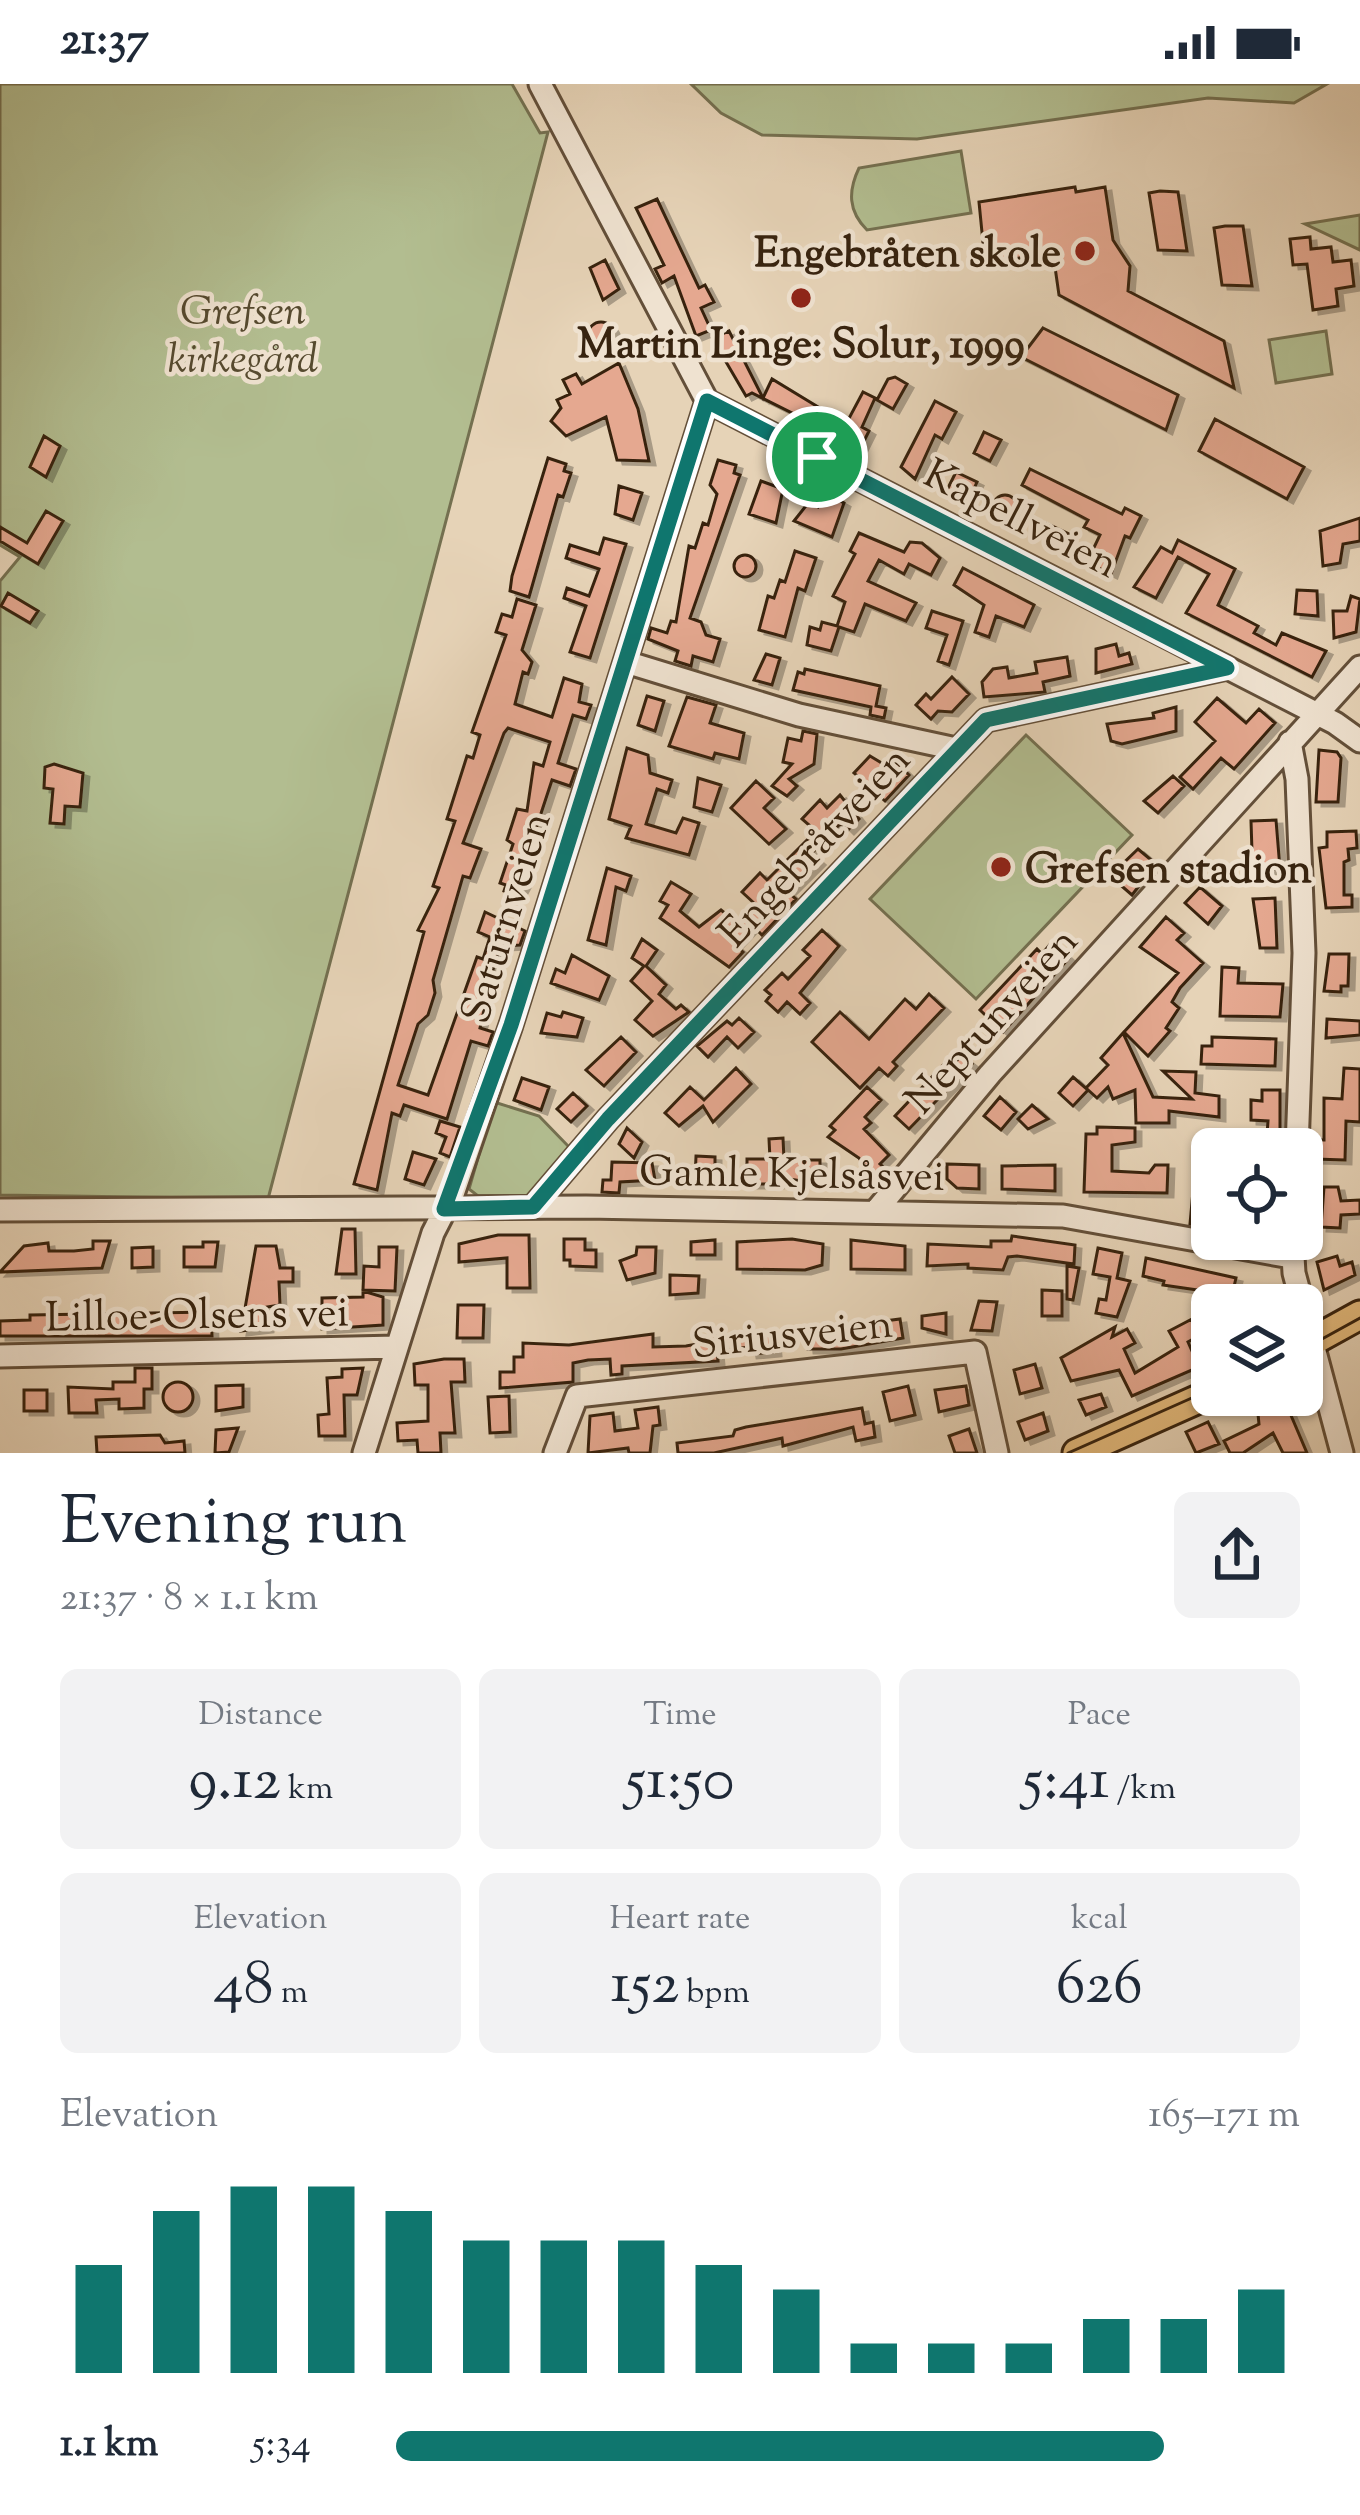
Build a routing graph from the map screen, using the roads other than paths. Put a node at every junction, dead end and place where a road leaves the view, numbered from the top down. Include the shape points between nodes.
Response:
1 (540, 84) edge
2 (707, 401) junction
3 (626, 662) junction
4 (1227, 668) junction
5 (1360, 668) edge
6 (1318, 714) junction
7 (1290, 742) junction
8 (1360, 742) edge
9 (956, 749) junction
10 (1298, 1128) edge
11 (533, 1207) junction
12 (444, 1209) junction
13 (0, 1210) edge
14 (875, 1212) junction
15 (1191, 1234) edge
16 (1360, 1315) edge
17 (1323, 1335) edge
18 (396, 1347) junction
19 (0, 1356) edge
20 (1323, 1394) edge
21 (1191, 1402) edge
22 (364, 1453) edge
23 (555, 1453) edge
24 (997, 1453) edge
25 (1077, 1453) edge
26 (1342, 1453) edge

1 - 2 street
2 - 3 street, Saturnveien
2 - 4 street, Kapellveien
3 - 9 street via 799,716
3 - 12 street, Saturnveien
4 - 6 street, Kapellveien
4 - 9 street, Engebråtveien via 1002,714
5 - 6 street, Neptunveien
6 - 7 street, Neptunveien
6 - 8 street, Kapellveien
7 - 10 street via 1304,953
7 - 14 street, Neptunveien
9 - 11 street, Engebråtveien
11 - 12 street, Gamle Kjelsåsvei
11 - 14 street, Gamle Kjelsåsvei
12 - 13 street, Gamle Kjelsåsvei
12 - 18 street, Saturnveien
14 - 15 street, Gamle Kjelsåsvei via 1063,1216
16 - 17 main road
18 - 19 street, Lilloe-Olsens vei
18 - 22 street, Saturnveien
20 - 26 street
21 - 25 main road
23 - 24 street, Siriusveien via 577,1396 975,1352

